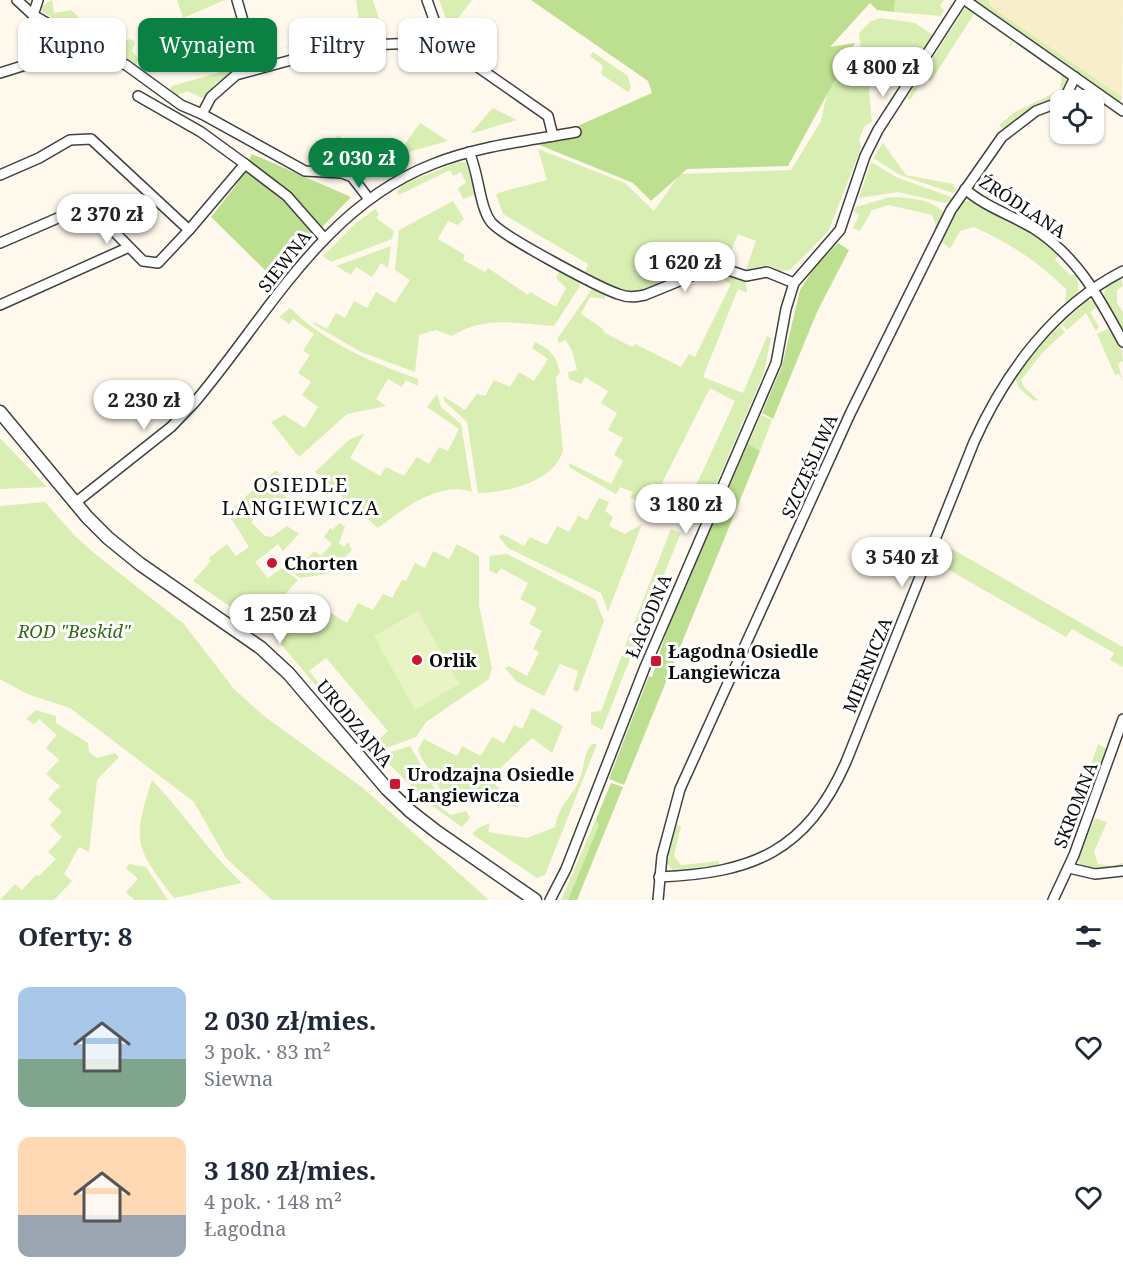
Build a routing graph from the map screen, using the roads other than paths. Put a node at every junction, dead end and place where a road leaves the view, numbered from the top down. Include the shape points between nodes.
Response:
1 (17, 0) edge
2 (38, 0) edge
3 (237, 0) edge
4 (427, 0) edge
5 (963, 0) edge
6 (33, 15) junction
7 (242, 18) edge
8 (433, 18) edge
9 (398, 44) edge
10 (277, 64) edge
11 (18, 67) edge
12 (246, 72) edge
13 (485, 72) edge
14 (0, 73) edge
15 (1075, 77) junction
16 (1068, 90) edge
17 (138, 96) dead end
18 (1050, 106) edge
19 (1123, 111) edge
20 (202, 114) junction
21 (576, 132) dead end
22 (553, 136) junction
23 (469, 152) junction
24 (245, 164) junction
25 (0, 175) edge
26 (965, 189) junction
27 (369, 199) junction
28 (189, 230) junction
29 (324, 238) junction
30 (0, 243) edge
31 (127, 248) junction
32 (1123, 271) edge
33 (794, 283) junction
34 (1094, 288) junction
35 (0, 305) edge
36 (1123, 342) edge
37 (0, 412) edge
38 (75, 502) junction
39 (1123, 719) edge
40 (1069, 868) junction
41 (1123, 871) edge
42 (658, 877) junction
43 (535, 900) edge
44 (550, 900) edge
45 (658, 900) edge
46 (1053, 900) edge

1 - 6 street
2 - 6 street
3 - 7 street
4 - 8 street
5 - 15 street
5 - 33 street, ŁAGODNA via 878,130 840,230
6 - 20 street via 126,65 181,105
9 - 10 street via 343,46
11 - 14 street
12 - 20 street via 223,84
13 - 22 street via 548,116
15 - 16 street
15 - 19 street
17 - 24 street via 201,132
18 - 26 street, SZCZĘŚLIWA via 1017,123 1002,137
20 - 27 street via 305,171 352,177
21 - 22 street, SIEWNA
22 - 23 street, SIEWNA
23 - 27 street, SIEWNA via 424,167
23 - 33 street via 493,225 617,294 633,298 645,295 716,266 746,276 767,272
24 - 28 street
24 - 29 street via 287,196
25 - 28 street via 70,140 90,139
26 - 34 street, ŹRÓDLANA via 1046,237 1074,261
26 - 42 street, SZCZĘŚLIWA via 873,366 703,737 674,806
27 - 29 street, SIEWNA
28 - 31 street via 158,263 143,261
29 - 38 street, SIEWNA via 194,403 171,427
30 - 31 street via 88,205
31 - 35 street
32 - 34 street, MIERNICZA
33 - 44 street, ŁAGODNA via 776,363
34 - 36 street, ŹRÓDLANA
34 - 42 street, MIERNICZA via 1030,348 992,404 846,762 817,811 792,839 750,864 704,874
37 - 38 street, URODZAJNA
38 - 43 street, URODZAJNA via 128,554 270,656 410,811
39 - 40 street, SKROMNA
40 - 41 street via 1095,874
40 - 46 street, SKROMNA
42 - 45 street, SZCZĘŚLIWA

